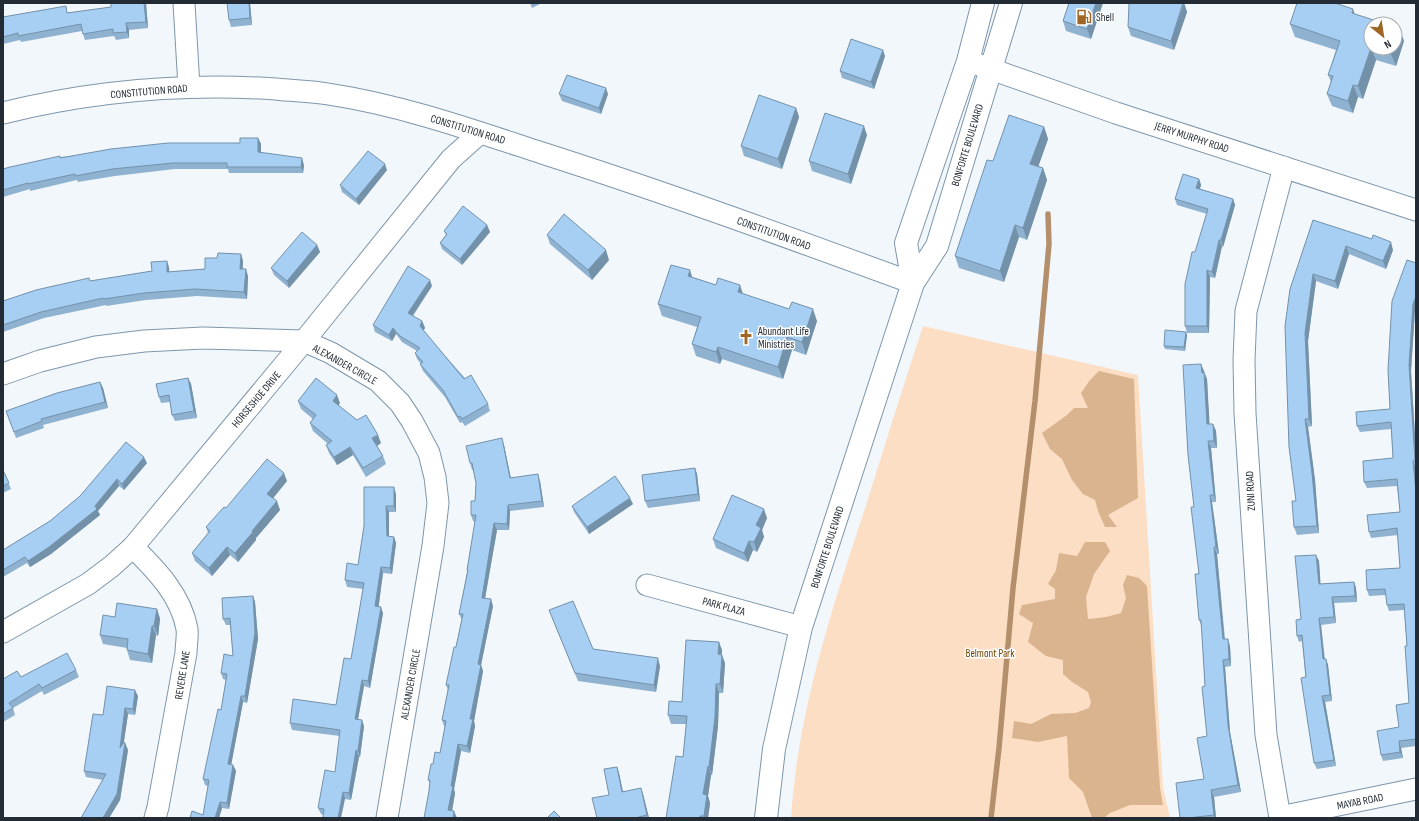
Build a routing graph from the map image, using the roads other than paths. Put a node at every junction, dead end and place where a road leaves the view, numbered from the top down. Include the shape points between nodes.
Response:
1 (184, 3) edge
2 (983, 3) edge
3 (1011, 3) edge
4 (968, 60) junction
5 (991, 68) junction
6 (189, 87) junction
7 (3, 113) edge
8 (480, 133) junction
9 (1284, 167) junction
10 (1416, 210) edge
11 (914, 283) junction
12 (304, 341) junction
13 (3, 374) edge
14 (133, 547) junction
15 (647, 585) dead end
16 (801, 627) junction
17 (3, 632) edge
18 (1416, 789) edge
19 (1280, 817) edge
20 (155, 818) edge
21 (387, 818) edge
22 (766, 818) edge

1 - 6 street
2 - 4 main road, BONFORTE BOULEVARD
3 - 5 main road, BONFORTE BOULEVARD
4 - 5 street, JERRY MURPHY ROAD
4 - 11 main road, BONFORTE BOULEVARD via 906,243
5 - 9 street, JERRY MURPHY ROAD
5 - 11 main road, BONFORTE BOULEVARD via 937,246
6 - 7 street, CONSTITUTION ROAD via 83,97
6 - 8 street, CONSTITUTION ROAD via 252,88 327,94 392,106
8 - 11 street, CONSTITUTION ROAD via 629,181
8 - 12 street, HORSESHOE DRIVE via 451,158
9 - 10 street, JERRY MURPHY ROAD
9 - 19 street, ZUNI ROAD via 1246,310 1244,360 1245,413 1266,735
11 - 16 main road, BONFORTE BOULEVARD
12 - 13 street, ALEXANDER CIRCLE via 203,338 144,341 96,347 40,361
12 - 14 street, HORSESHOE DRIVE
12 - 21 street, ALEXANDER CIRCLE via 331,353 378,381 400,403 421,436 429,453 435,477 438,503 433,546
14 - 17 street, HORSESHOE DRIVE via 88,584
14 - 20 street, REVERE LANE via 160,575 173,593 183,612 187,630 186,653
15 - 16 street, PARK PLAZA
16 - 22 main road, BONFORTE BOULEVARD via 774,749
18 - 19 street, MAYAB ROAD

